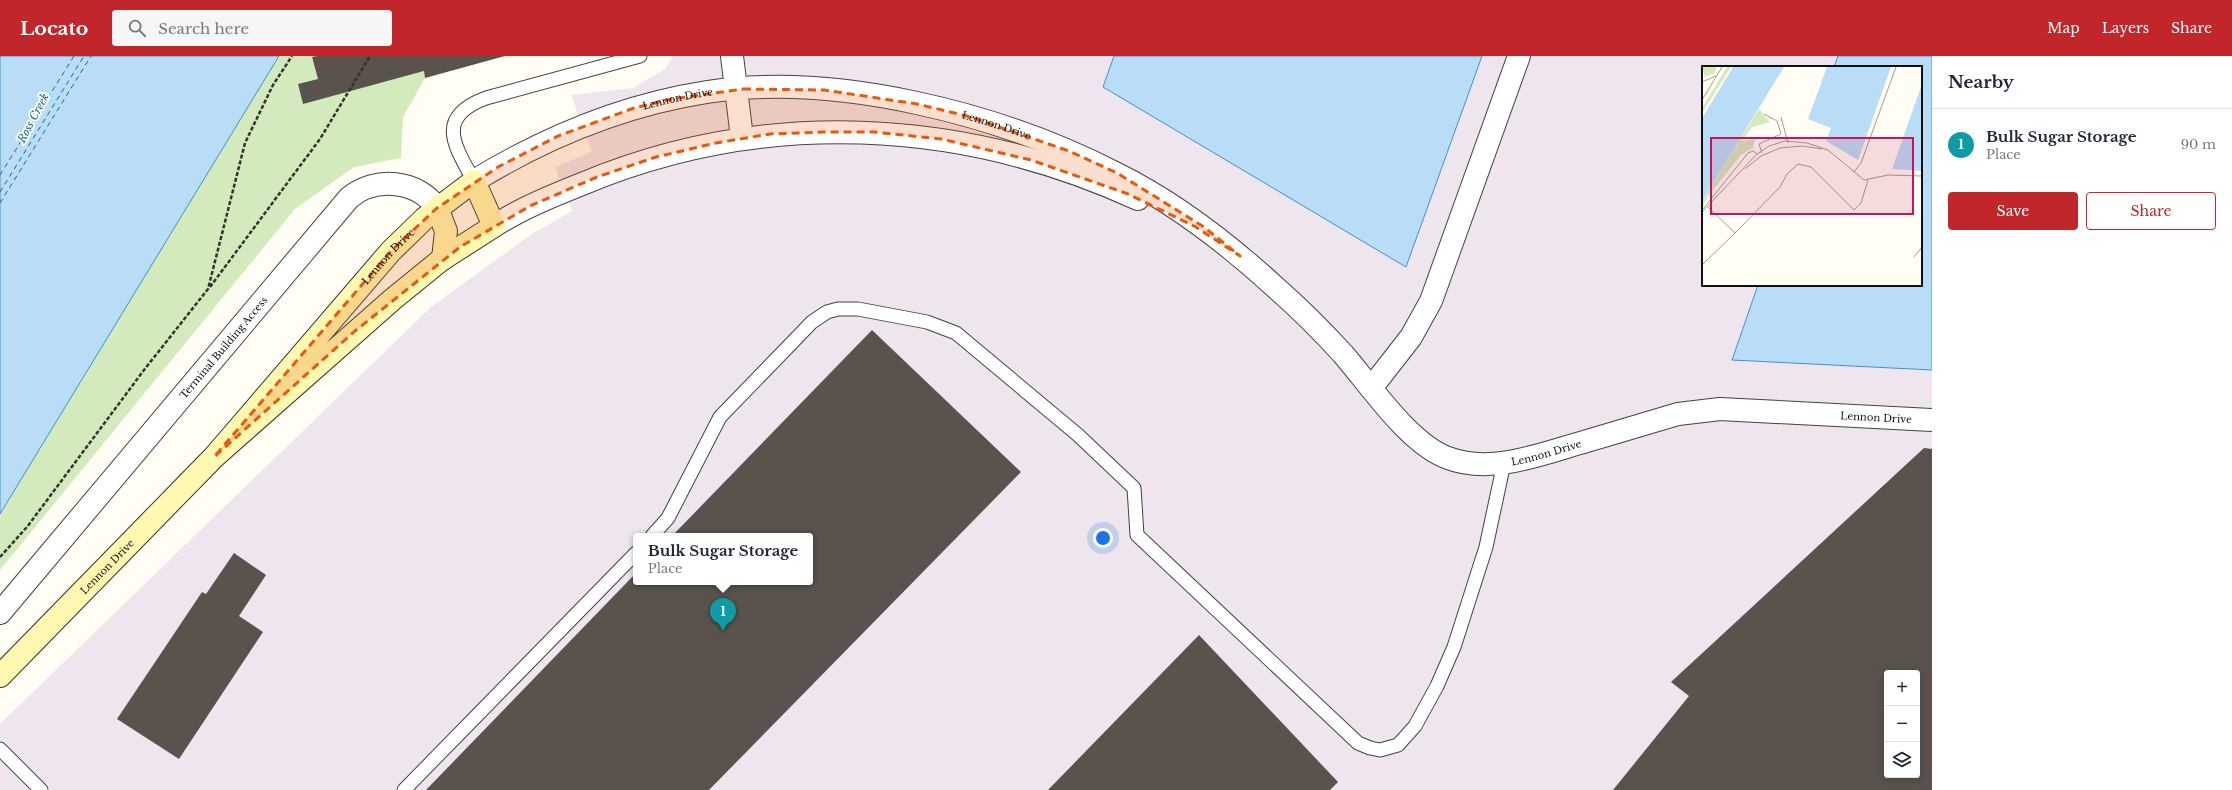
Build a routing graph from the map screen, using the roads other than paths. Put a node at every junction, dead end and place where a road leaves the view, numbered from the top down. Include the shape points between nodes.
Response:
1 (640, 56) edge
2 (732, 56) edge
3 (1519, 56) edge
4 (736, 89) junction
5 (742, 138) junction
6 (474, 182) junction
7 (437, 208) junction
8 (494, 226) junction
9 (1240, 256) junction
10 (444, 258) junction
11 (1372, 387) junction
12 (1932, 420) edge
13 (214, 457) junction
14 (1504, 463) junction
15 (655, 533) edge
16 (633, 556) edge
17 (0, 613) edge
18 (0, 676) edge
19 (0, 749) edge
20 (42, 790) edge
21 (404, 790) edge

1 - 6 lane via 486,98 466,107 456,118 452,133 457,150
2 - 4 street
3 - 11 street via 1431,302 1411,336
4 - 5 street
4 - 6 street, Lennon Drive via 634,108 582,126 531,149
4 - 9 street, Lennon Drive via 824,90 866,95 960,114 1024,134 1117,173 1197,223
5 - 8 street, Lennon Drive via 688,149 621,168 530,206
5 - 9 street, Lennon Drive via 795,132 874,132 942,139 995,151 1062,169 1128,194 1196,227
6 - 7 street, Lennon Drive
6 - 8 street
7 - 10 street, Terminal Building Access via 446,230
7 - 13 street, Lennon Drive via 391,251
7 - 17 street, Terminal Building Access via 424,194 392,184 367,187 350,198
8 - 10 street, Lennon Drive
9 - 11 street, Lennon Drive via 1313,323
10 - 13 street, Lennon Drive via 355,331
11 - 14 street, Lennon Drive via 1415,437 1439,454 1464,463
12 - 14 street, Lennon Drive via 1698,410
13 - 18 street, Lennon Drive
14 - 15 lane via 1486,547 1454,646 1437,686 1416,726 1405,739 1398,745 1380,750 1358,743 1137,535 1134,488 1078,436 956,333 927,322 845,308 827,312 812,322 724,413 668,518
16 - 21 lane
19 - 20 lane

